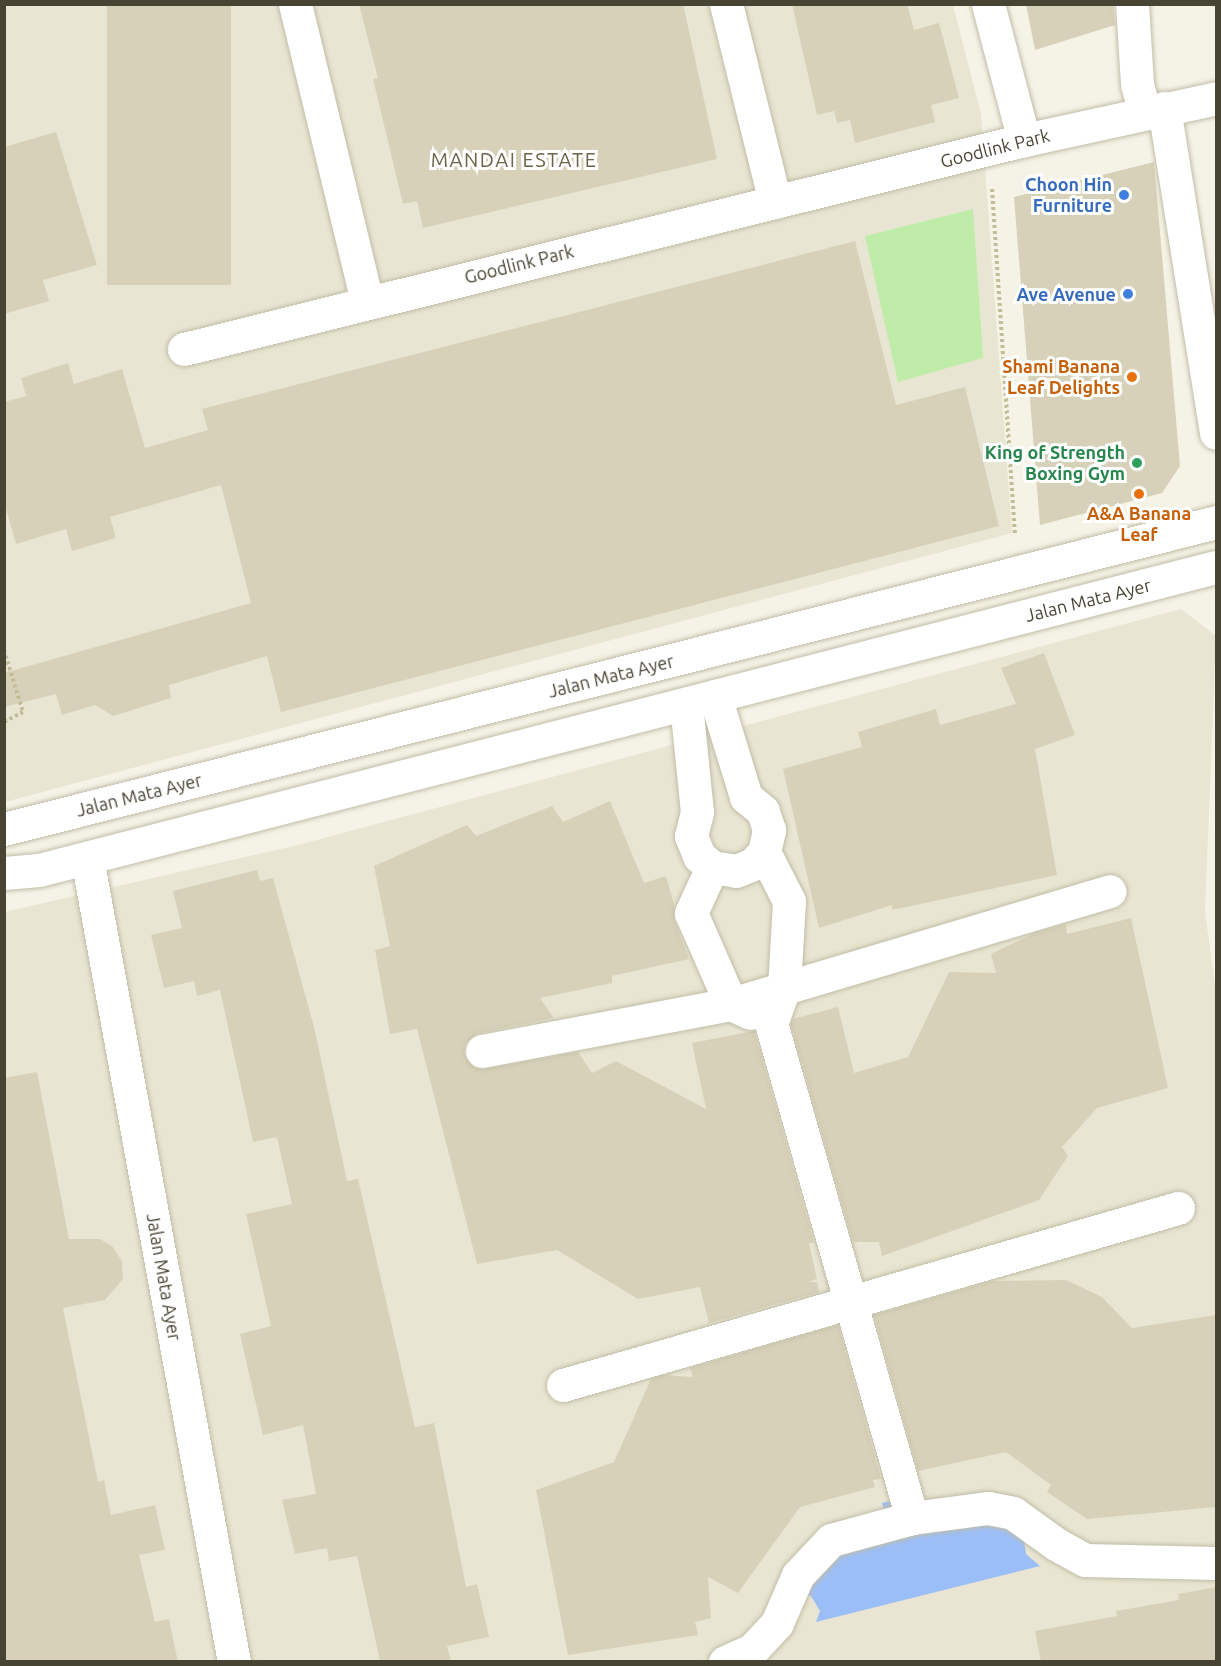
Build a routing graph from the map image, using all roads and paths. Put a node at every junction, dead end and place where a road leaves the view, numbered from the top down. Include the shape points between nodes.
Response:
1 (295, 4) edge
2 (726, 4) edge
3 (988, 4) edge
4 (1132, 4) edge
5 (1216, 98) edge
6 (1155, 110) junction
7 (1024, 140) junction
8 (988, 149) junction
9 (775, 202) junction
10 (367, 301) junction
11 (184, 349) dead end
12 (1216, 433) edge
13 (1216, 522) edge
14 (1016, 547) dead end
15 (1216, 567) edge
16 (4, 650) edge
17 (700, 700) junction
18 (4, 722) edge
19 (4, 829) edge
20 (764, 852) junction
21 (87, 858) junction
22 (712, 867) junction
23 (4, 873) edge
24 (1110, 891) dead end
25 (784, 988) junction
26 (731, 1004) junction
27 (771, 1023) junction
28 (482, 1051) dead end
29 (1178, 1208) dead end
30 (852, 1302) junction
31 (563, 1386) dead end
32 (912, 1518) junction
33 (1216, 1563) edge
34 (234, 1662) edge
35 (725, 1662) edge

1 - 10 street
2 - 9 street
3 - 7 street
4 - 6 street via 1137,84
5 - 6 street, Goodlink Park
6 - 7 street, Goodlink Park
6 - 12 street
7 - 8 street, Goodlink Park
8 - 9 street, Goodlink Park
8 - 14 path
9 - 10 street, Goodlink Park
10 - 11 street, Goodlink Park
13 - 19 street, Jalan Mata Ayer
15 - 17 street, Jalan Mata Ayer
16 - 18 path via 23,712
17 - 20 street via 746,796 763,811 769,830
17 - 21 street, Jalan Mata Ayer
17 - 22 street via 691,836 699,856
20 - 22 street via 753,864 736,871
20 - 25 street via 789,901
21 - 23 street, Jalan Mata Ayer
21 - 34 street, Jalan Mata Ayer
22 - 26 street via 691,913
24 - 25 street
25 - 26 street
25 - 27 street
26 - 27 street
26 - 28 street
27 - 30 street
29 - 30 street
30 - 31 street
30 - 32 street
32 - 33 street via 988,1508 1013,1513 1085,1560
32 - 35 street via 831,1540 798,1575 777,1623 752,1650

